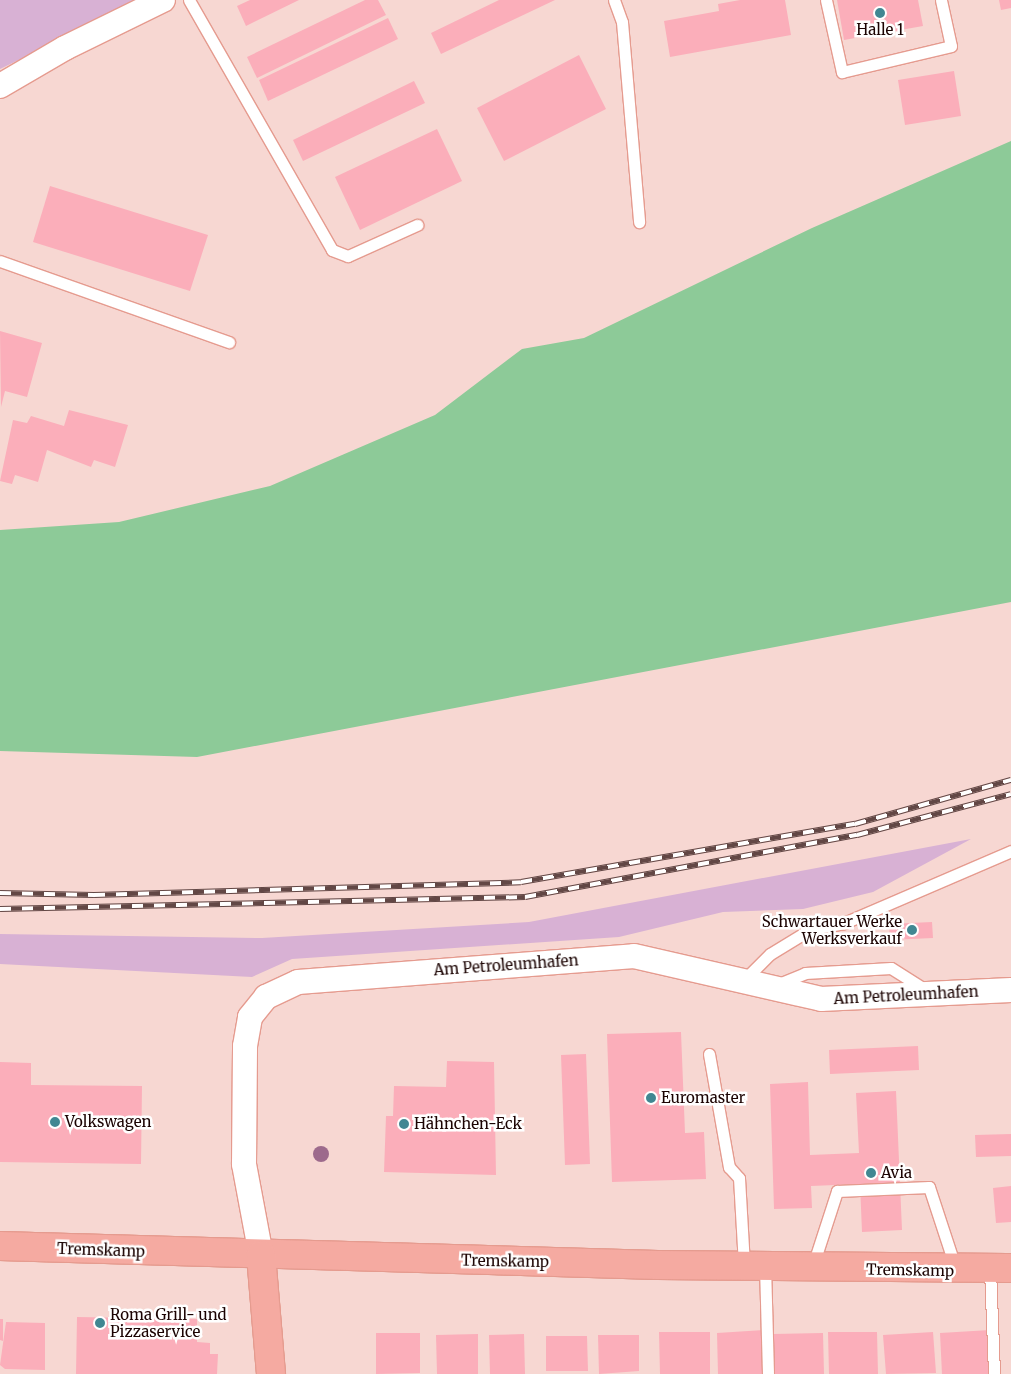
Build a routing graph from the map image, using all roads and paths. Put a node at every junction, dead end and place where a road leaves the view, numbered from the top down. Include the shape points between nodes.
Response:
1 (163, 0) edge
2 (189, 0) edge
3 (614, 0) edge
4 (826, 0) edge
5 (941, 0) edge
6 (0, 86) edge
7 (640, 222) dead end
8 (417, 225) dead end
9 (0, 261) edge
10 (229, 342) dead end
11 (1011, 851) edge
12 (746, 978) junction
13 (1011, 990) edge
14 (709, 1054) dead end
15 (0, 1246) edge
16 (261, 1255) junction
17 (755, 1266) junction
18 (812, 1268) junction
19 (1001, 1268) edge
20 (956, 1271) junction
21 (271, 1374) edge
22 (768, 1374) edge
23 (994, 1374) edge

1 - 6 street via 65,48
2 - 8 lane via 332,250 348,256
3 - 7 lane via 622,22
4 - 5 lane via 842,72 951,46
9 - 10 lane
11 - 12 lane via 844,923 811,929 770,954
12 - 13 street, Am Petroleumhafen via 821,999
12 - 16 street, Am Petroleumhafen via 634,956 298,982 266,997 250,1017 244,1067 244,1164
14 - 17 lane via 729,1167 740,1178
15 - 16 main road, Tremskamp
16 - 17 main road, Tremskamp
16 - 21 main road
17 - 18 main road, Tremskamp
17 - 22 lane
18 - 20 main road, Tremskamp
18 - 20 lane via 837,1192 929,1187
19 - 20 main road, Tremskamp
19 - 23 lane

